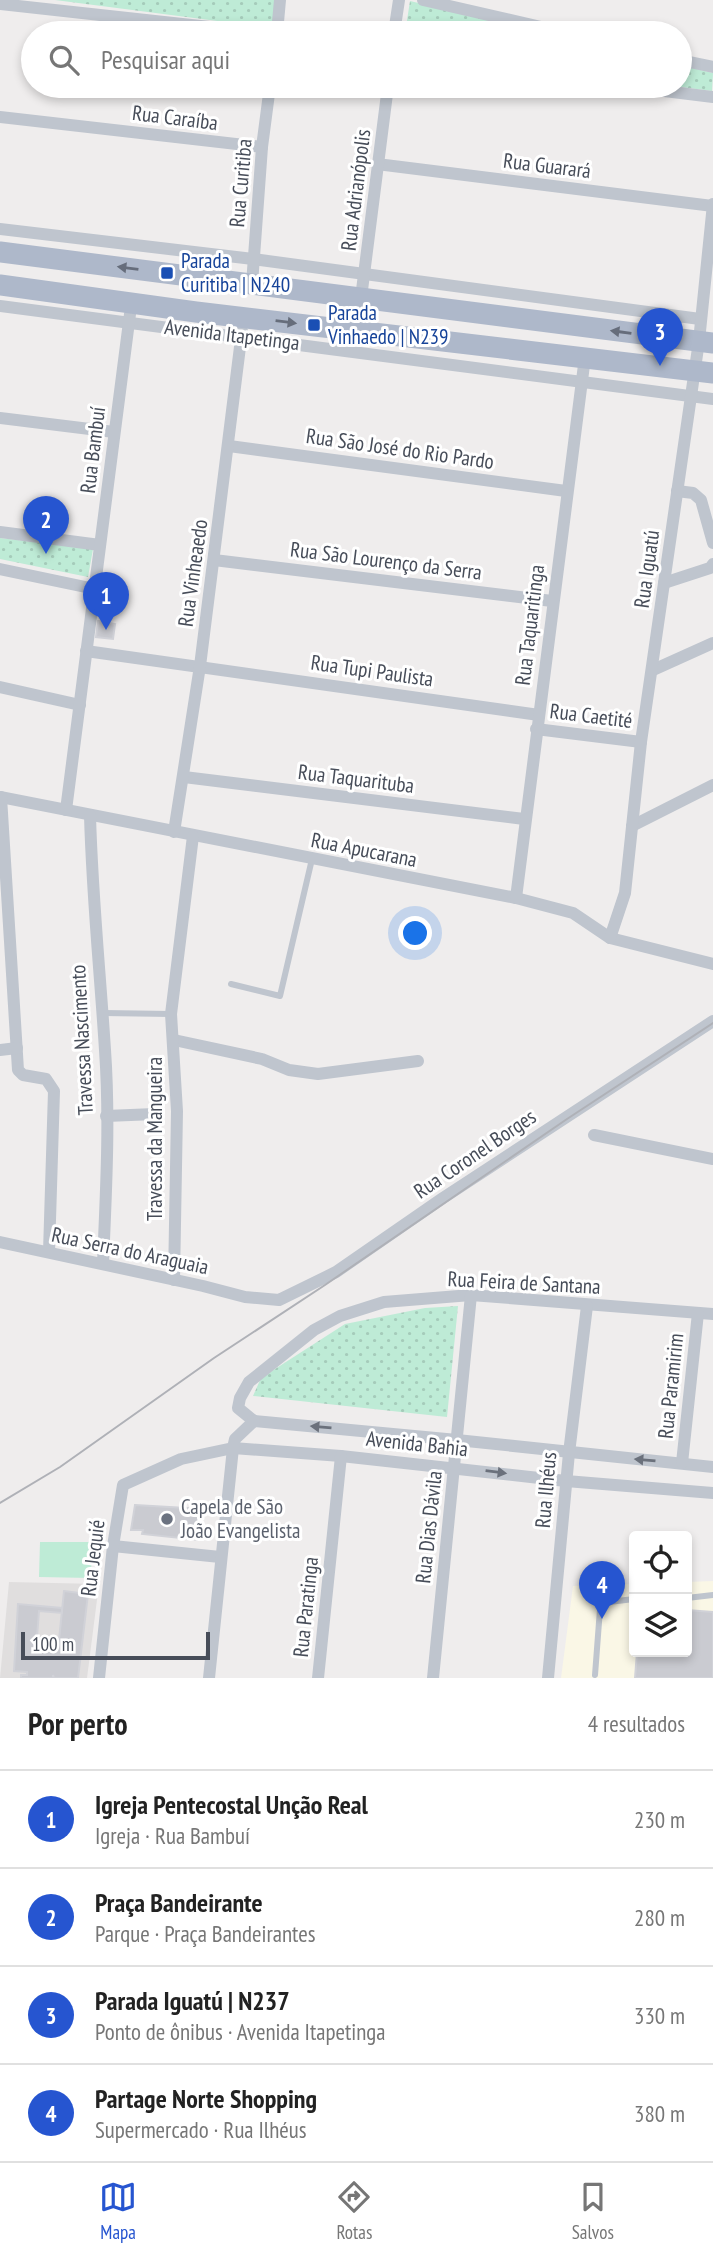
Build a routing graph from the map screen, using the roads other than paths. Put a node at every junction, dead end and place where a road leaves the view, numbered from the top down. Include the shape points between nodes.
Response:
1 (280, 0) edge
2 (399, 0) edge
3 (424, 0) edge
4 (0, 4) edge
5 (155, 21) edge
6 (277, 21) edge
7 (396, 21) edge
8 (514, 21) edge
9 (692, 63) edge
10 (713, 67) edge
11 (692, 94) edge
12 (713, 97) edge
13 (268, 98) edge
14 (386, 98) edge
15 (0, 117) edge
16 (262, 147) junction
17 (377, 164) junction
18 (713, 205) edge
19 (0, 229) edge
20 (7, 253) edge
21 (253, 259) junction
22 (365, 275) junction
23 (252, 284) junction
24 (3, 292) edge
25 (361, 298) junction
26 (130, 312) junction
27 (483, 314) junction
28 (700, 319) junction
29 (535, 321) junction
30 (242, 327) junction
31 (706, 342) edge
32 (478, 344) junction
33 (532, 351) junction
34 (585, 357) junction
35 (704, 372) edge
36 (582, 380) junction
37 (690, 396) junction
38 (713, 399) edge
39 (0, 418) edge
40 (114, 432) junction
41 (229, 446) junction
42 (566, 491) junction
43 (677, 491) junction
44 (0, 532) edge
45 (713, 543) edge
46 (100, 545) junction
47 (214, 560) junction
48 (713, 564) edge
49 (0, 569) edge
50 (664, 583) junction
51 (95, 589) junction
52 (552, 601) junction
53 (713, 643) edge
54 (86, 651) junction
55 (200, 666) junction
56 (653, 670) junction
57 (0, 687) edge
58 (80, 705) junction
59 (539, 715) junction
60 (536, 729) junction
61 (641, 742) junction
62 (184, 777) junction
63 (713, 785) edge
64 (1, 797) edge
65 (66, 810) junction
66 (90, 815) junction
67 (524, 819) junction
68 (632, 826) junction
69 (174, 832) junction
70 (193, 836) junction
71 (312, 859) junction
72 (516, 898) junction
73 (610, 938) junction
74 (713, 964) edge
75 (231, 984) dead end
76 (102, 1013) junction
77 (171, 1014) junction
78 (713, 1021) edge
79 (174, 1040) junction
80 (17, 1048) junction
81 (0, 1050) edge
82 (418, 1061) dead end
83 (155, 1114) dead end
84 (106, 1116) junction
85 (594, 1135) dead end
86 (713, 1159) edge
87 (0, 1242) edge
88 (49, 1252) junction
89 (103, 1264) junction
90 (174, 1280) junction
91 (471, 1295) junction
92 (252, 1298) joint
93 (587, 1306) junction
94 (698, 1313) junction
95 (713, 1314) edge
96 (254, 1421) junction
97 (457, 1440) junction
98 (233, 1448) junction
99 (569, 1453) junction
100 (341, 1456) junction
101 (682, 1463) junction
102 (713, 1467) edge
103 (454, 1468) junction
104 (566, 1481) junction
105 (122, 1485) joint
106 (713, 1493) edge
107 (113, 1546) junction
108 (220, 1558) junction
109 (713, 1595) edge
110 (692, 1597) edge
111 (629, 1600) edge
112 (595, 1675) dead end
113 (99, 1678) edge
114 (209, 1678) edge
115 (318, 1678) edge
116 (433, 1678) edge
117 (548, 1678) edge

1 - 6 street
2 - 7 street
3 - 8 street
4 - 5 street
9 - 10 street
11 - 12 street
13 - 16 street, Rua Curitiba
14 - 17 street, Rua Adrianópolis
15 - 16 street, Rua Caraíba
16 - 21 street, Rua Curitiba
17 - 18 street, Rua Guarará
17 - 22 street, Rua Adrianópolis
18 - 28 street, Rua Iguatú
19 - 21 street
23 -> 20 main road
20 - 24 main road
21 - 22 street
21 - 23 street, Rua Curitiba
22 - 25 street, Rua Adrianópolis
22 - 28 street
23 - 25 main road
24 - 26 main road, Avenida Itapetinga
25 - 27 main road
26 - 30 main road, Avenida Itapetinga
26 - 40 street, Rua Bambuí
27 - 29 main road
27 - 32 main road
28 - 31 street, Rua Iguatú
31 -> 29 main road
29 - 33 main road
30 -> 32 main road, Avenida Itapetinga
30 - 36 street, Avenida Itapetinga
30 - 41 street, Rua Vinheaedo
31 - 35 street, Rua Iguatú
32 - 33 main road, Avenida Itapetinga
33 - 34 main road, Avenida Itapetinga
34 - 35 main road, Avenida Itapetinga
34 - 36 street, Rua Taquaritinga
35 - 37 street, Rua Iguatú
36 - 37 street, Avenida Itapetinga
36 - 42 street, Rua Taquaritinga
37 - 38 street, Avenida Itapetinga
37 - 43 street, Rua Iguatú
39 - 40 street
40 - 46 street, Rua Bambuí
41 - 42 street, Rua São José do Rio Pardo
41 - 47 street, Rua Vinheaedo
42 - 52 street, Rua Taquaritinga
43 - 45 street via 693,493 701,500
43 - 50 street, Rua Iguatú
44 - 46 street
46 - 51 street, Rua Bambuí
47 - 52 street, Rua São Lourenço da Serra
47 - 55 street, Rua Vinheaedo
48 - 50 street
49 - 51 street
50 - 56 street, Rua Iguatú
51 - 54 street, Rua Bambuí
52 - 59 street, Rua Taquaritinga
53 - 56 street
54 - 55 street, Rua Tupi Paulista
54 - 58 street, Rua Bambuí
55 - 59 street, Rua Tupi Paulista
55 - 62 street, Rua Vinheaedo
56 - 61 street, Rua Iguatú
57 - 58 street
58 - 65 street, Rua Bambuí
59 - 60 street, Rua Taquaritinga
60 - 61 street, Rua Caetité
60 - 67 street, Rua Taquaritinga
61 - 68 street, Rua Iguatú
62 - 67 street, Rua Taquarituba
62 - 69 street, Rua Vinheaedo
63 - 68 street
64 - 65 street, Rua Apucarana
64 - 80 street
65 - 66 street, Rua Apucarana
66 - 69 street, Rua Apucarana
66 - 76 street, Travessa Nascimento
67 - 72 street, Rua Taquaritinga
68 - 73 street, Rua Iguatú via 625,893
69 - 70 street, Rua Apucarana
70 - 71 street, Rua Apucarana
70 - 77 street, Travessa da Mangueira
71 - 72 street, Rua Apucarana
71 - 75 lane via 280,996
72 - 73 street, Rua Apucarana via 573,914
73 - 74 street, Rua Apucarana
76 - 77 lane
76 - 84 street, Travessa Nascimento
77 - 79 street, Travessa da Mangueira
78 - 92 street, Rua Coronel Borges via 336,1272 279,1300
79 - 82 street, Travessa da Mangueira via 311,1073
79 - 90 street, Travessa da Mangueira
80 - 81 street
80 - 88 street via 18,1070 46,1079 54,1091
83 - 84 street
84 - 89 street, Travessa Nascimento
85 - 86 street
87 - 88 street, Rua Serra do Araguaia
88 - 89 street, Rua Serra do Araguaia
89 - 90 street, Rua Serra do Araguaia
90 - 92 street, Rua Serra do Araguaia
91 - 93 street, Rua Feira de Santana
91 - 96 street, Rua Feira de Santana via 384,1302 314,1330 249,1382 238,1408
91 - 97 street, Rua Dias Dávila
93 - 94 street, Rua Feira de Santana
93 - 99 street, Rua Ilhéus
94 - 95 street, Rua Feira de Santana
94 - 101 street, Rua Paramirim
97 -> 96 street, Avenida Bahia
96 - 98 street via 235,1439
97 - 99 street, Avenida Bahia
97 - 103 street, Rua Dias Dávila
98 - 100 street, Avenida Bahia
98 - 105 street, Avenida Bahia via 181,1459
98 - 108 street
101 -> 99 street, Avenida Bahia
99 - 104 street, Rua Ilhéus
100 - 103 street, Avenida Bahia
100 - 115 street, Rua Paratinga
101 - 102 street, Avenida Bahia
103 -> 104 street, Avenida Bahia
103 - 116 street, Rua Dias Dávila
104 - 106 street, Avenida Bahia
104 - 117 street, Rua Ilhéus
105 - 107 street, Rua Jequié
107 - 108 street
107 - 113 street, Rua Jequié
108 - 114 street
109 - 110 lane
111 - 112 lane via 609,1602 600,1609

